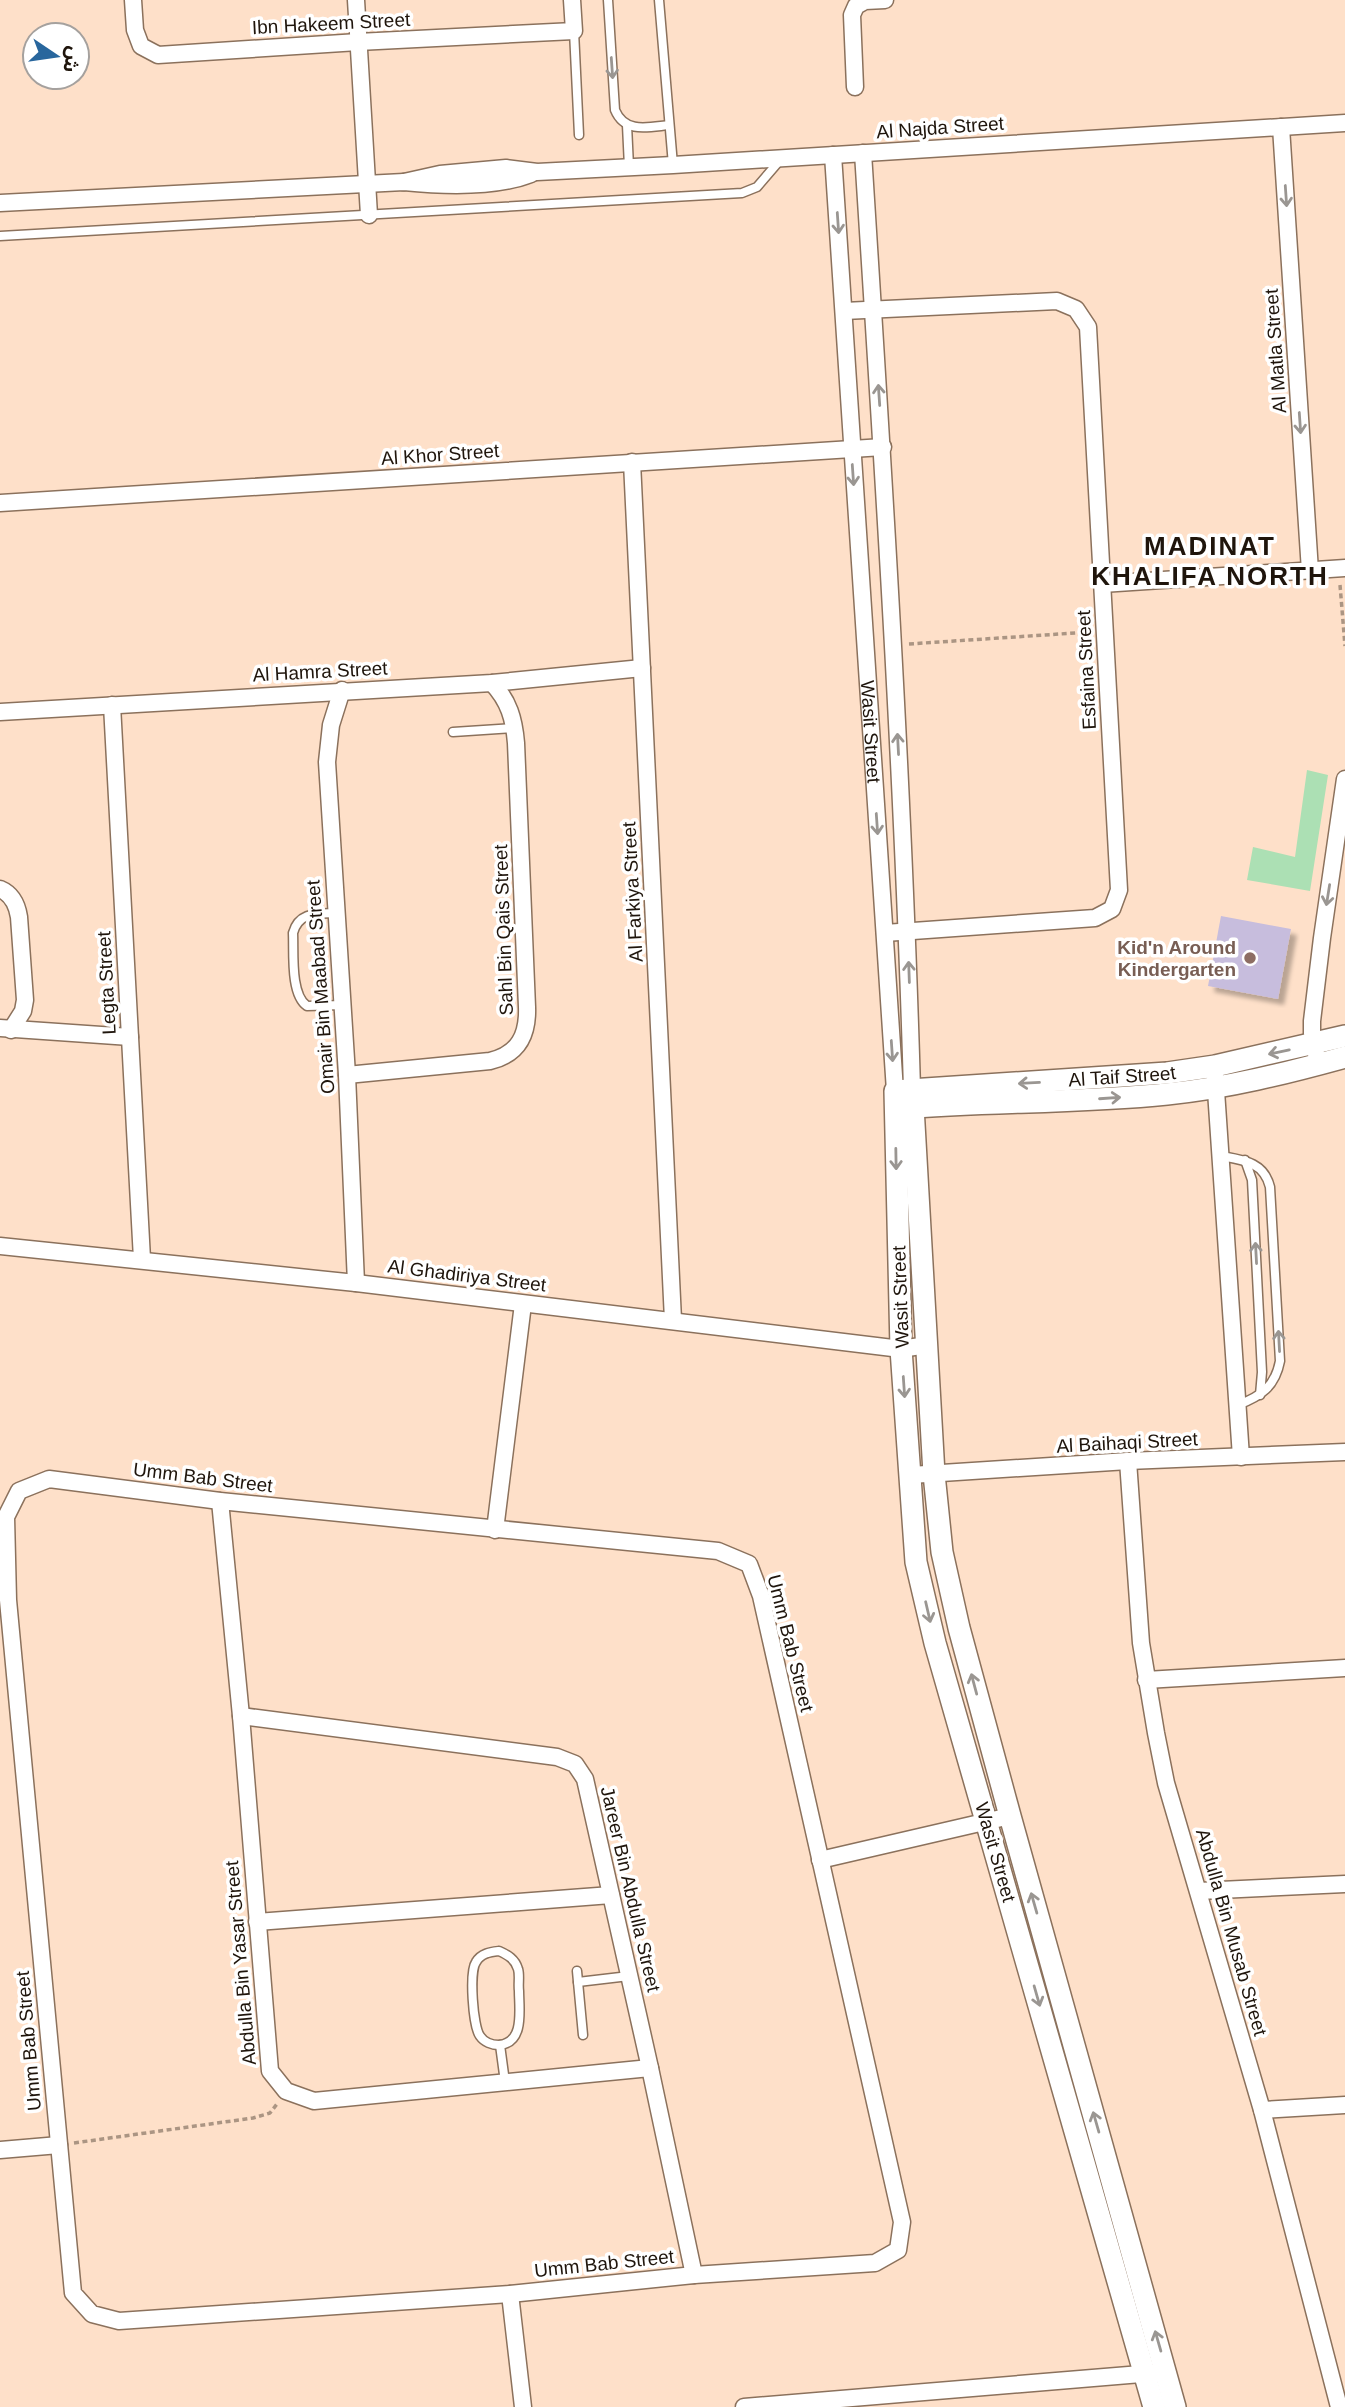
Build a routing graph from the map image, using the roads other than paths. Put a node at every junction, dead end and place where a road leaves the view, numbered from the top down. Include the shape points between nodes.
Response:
1 (133, 0) edge
2 (356, 0) edge
3 (572, 0) edge
4 (608, 0) edge
5 (659, 0) edge
6 (885, 0) edge
7 (573, 31) junction
8 (359, 42) junction
9 (855, 87) dead end
10 (1345, 123) edge
11 (627, 125) junction
12 (669, 125) junction
13 (1281, 127) junction
14 (579, 135) dead end
15 (863, 153) junction
16 (833, 155) junction
17 (781, 159) junction
18 (673, 165) junction
19 (629, 167) junction
20 (368, 184) junction
21 (0, 203) edge
22 (369, 215) junction
23 (0, 236) edge
24 (873, 310) junction
25 (844, 311) junction
26 (883, 447) junction
27 (852, 449) junction
28 (632, 462) junction
29 (0, 503) edge
30 (1342, 568) edge
31 (1310, 571) junction
32 (1102, 584) junction
33 (642, 667) junction
34 (492, 683) junction
35 (342, 691) junction
36 (112, 705) junction
37 (0, 712) edge
38 (514, 728) junction
39 (453, 732) dead end
40 (1345, 779) edge
41 (0, 888) edge
42 (337, 913) junction
43 (908, 930) junction
44 (885, 933) junction
45 (343, 1004) junction
46 (6, 1029) edge
47 (1345, 1036) edge
48 (130, 1037) junction
49 (1317, 1054) junction
50 (1345, 1057) edge
51 (347, 1074) junction
52 (1215, 1077) junction
53 (904, 1099) junction
54 (1221, 1156) junction
55 (1245, 1160) junction
56 (0, 1246) edge
57 (142, 1259) junction
58 (356, 1283) junction
59 (523, 1304) junction
60 (673, 1320) junction
61 (927, 1345) junction
62 (901, 1349) junction
63 (1261, 1395) junction
64 (1238, 1405) junction
65 (1345, 1452) edge
66 (1241, 1457) junction
67 (1128, 1461) junction
68 (933, 1474) junction
69 (911, 1475) junction
70 (220, 1501) junction
71 (495, 1530) junction
72 (4, 1599) edge
73 (1345, 1668) edge
74 (1146, 1680) junction
75 (241, 1716) junction
76 (1010, 1816) junction
77 (988, 1821) junction
78 (820, 1860) junction
79 (1345, 1884) edge
80 (1199, 1891) junction
81 (611, 1895) junction
82 (257, 1922) junction
83 (577, 1971) dead end
84 (629, 1976) junction
85 (578, 1982) junction
86 (583, 2035) dead end
87 (500, 2045) junction
88 (650, 2068) junction
89 (505, 2082) junction
90 (1345, 2105) edge
91 (1262, 2110) junction
92 (59, 2145) junction
93 (0, 2150) edge
94 (694, 2275) junction
95 (510, 2294) junction
96 (1156, 2372) junction
97 (826, 2403) edge
98 (797, 2404) edge
99 (523, 2407) edge
100 (744, 2407) edge
101 (1154, 2407) edge
102 (1175, 2407) edge
103 (1339, 2407) edge

1 - 8 street, Ibn Hakeem Street via 141,46 158,55
2 - 8 street
3 - 7 street
4 -> 11 lane via 615,110
5 - 12 lane
6 - 9 street via 865,1 856,6 852,16
7 - 8 street, Ibn Hakeem Street
7 - 14 lane
8 - 20 street
10 - 13 street, Al Najda Street
11 - 12 lane
11 - 19 lane
12 - 18 lane
13 - 15 street, Al Najda Street
13 -> 31 street, Al Matla Street
15 - 16 street, Al Najda Street
15 - 24 street, Wasit Street
16 - 17 street, Al Najda Street
16 -> 25 street, Wasit Street
17 - 18 street, Al Najda Street
17 - 22 lane via 757,187 742,193
18 - 19 street, Al Najda Street
19 - 20 street, Al Najda Street via 537,172 442,185
20 - 21 street, Al Najda Street
20 - 22 street
22 - 23 lane
24 - 25 street, Esfaina Street
26 -> 24 street, Wasit Street
24 - 32 street, Esfaina Street via 1057,301 1076,309 1088,327
25 - 27 street, Wasit Street
26 - 27 street, Al Khor Street
43 -> 26 street, Wasit Street
27 - 28 street, Al Khor Street
27 -> 44 street, Wasit Street
28 - 29 street, Al Khor Street
28 - 33 street, Al Farkiya Street
30 - 31 street
31 - 32 street
32 - 43 street, Esfaina Street via 1119,890 1112,909 1095,918
33 - 34 street, Al Hamra Street
33 - 60 street, Al Farkiya Street
34 - 35 street, Al Hamra Street
34 - 38 street, Sahl Bin Qais Street via 507,703
35 - 36 street, Al Hamra Street
35 - 42 street, Omair Bin Maabad Street via 331,725 327,762
36 - 37 street, Al Hamra Street
36 - 48 street, Legta Street
38 - 39 lane
38 - 51 street, Sahl Bin Qais Street via 526,1032 512,1052 490,1061
40 -> 49 street via 1312,1021
41 - 46 street via 17,906 25,1000 23,1011
42 - 45 street, Omair Bin Maabad Street
42 - 45 lane via 304,916 295,926 296,986 307,1006
43 - 44 street, Esfaina Street
53 -> 43 street, Wasit Street
44 -> 53 street, Wasit Street
45 - 51 street, Omair Bin Maabad Street
46 - 48 street
47 - 49 street, Al Taif Street
48 - 57 street, Legta Street
49 - 50 street, Al Taif Street
49 - 52 street, Al Taif Street
51 - 58 street, Omair Bin Maabad Street
52 - 53 street, Al Taif Street via 1167,1073
52 - 54 street
53 - 61 street, Wasit Street
53 -> 62 street, Wasit Street
54 - 55 lane
54 - 64 street
63 -> 55 lane via 1252,1180
63 -> 55 lane via 1273,1382 1280,1361 1271,1197 1266,1174
56 - 57 street, Al Ghadiriya Street
57 - 58 street, Al Ghadiriya Street
58 - 59 street, Al Ghadiriya Street
59 - 60 street, Al Ghadiriya Street
59 - 71 street
60 - 62 street, Al Ghadiriya Street
61 - 62 street, Al Ghadiriya Street
61 - 68 street, Wasit Street
62 -> 69 street, Wasit Street
63 - 64 lane
64 - 66 street
65 - 66 street, Al Baihaqi Street
66 - 67 street, Al Baihaqi Street
67 - 68 street, Al Baihaqi Street
67 - 74 street, Abdulla Bin Musab Street
68 - 69 street, Al Baihaqi Street
76 -> 68 street, Wasit Street via 953,1603
69 -> 77 street, Wasit Street via 916,1562
70 - 71 street, Umm Bab Street
70 - 72 street, Umm Bab Street via 49,1479 19,1491 6,1517
70 - 75 street, Abdulla Bin Yasar Street
71 - 78 street, Umm Bab Street via 718,1551 749,1564 761,1596
72 - 92 street, Umm Bab Street
73 - 74 street
74 - 80 street, Abdulla Bin Musab Street via 1167,1783
75 - 81 street, Jareer Bin Abdulla Street via 557,1756 575,1764 585,1779
75 - 82 street, Abdulla Bin Yasar Street
76 - 77 street
96 -> 76 street, Wasit Street
77 - 78 street
77 -> 96 street, Wasit Street
78 - 94 street, Umm Bab Street via 902,2222 898,2250 875,2263
79 - 80 street
80 - 91 street, Abdulla Bin Musab Street
81 - 82 street
81 - 84 street, Jareer Bin Abdulla Street
82 - 89 street, Abdulla Bin Yasar Street via 270,2071 286,2091 314,2101
83 - 85 lane
84 - 85 lane
84 - 88 street, Jareer Bin Abdulla Street
85 - 86 lane
87 - 87 lane via 510,2041 519,2021 518,1969 512,1957 499,1951 486,1953 476,1962 472,1975 475,2027 489,2044
87 - 89 lane
88 - 89 street
88 - 94 street, Jareer Bin Abdulla Street
90 - 91 street
91 - 103 street, Abdulla Bin Musab Street
92 - 93 street
92 - 95 street, Umm Bab Street via 73,2293 92,2314 119,2322
94 - 95 street, Umm Bab Street
95 - 99 street
96 - 97 street
96 - 101 street, Wasit Street
96 - 102 street, Wasit Street
97 - 98 street
98 - 100 street

